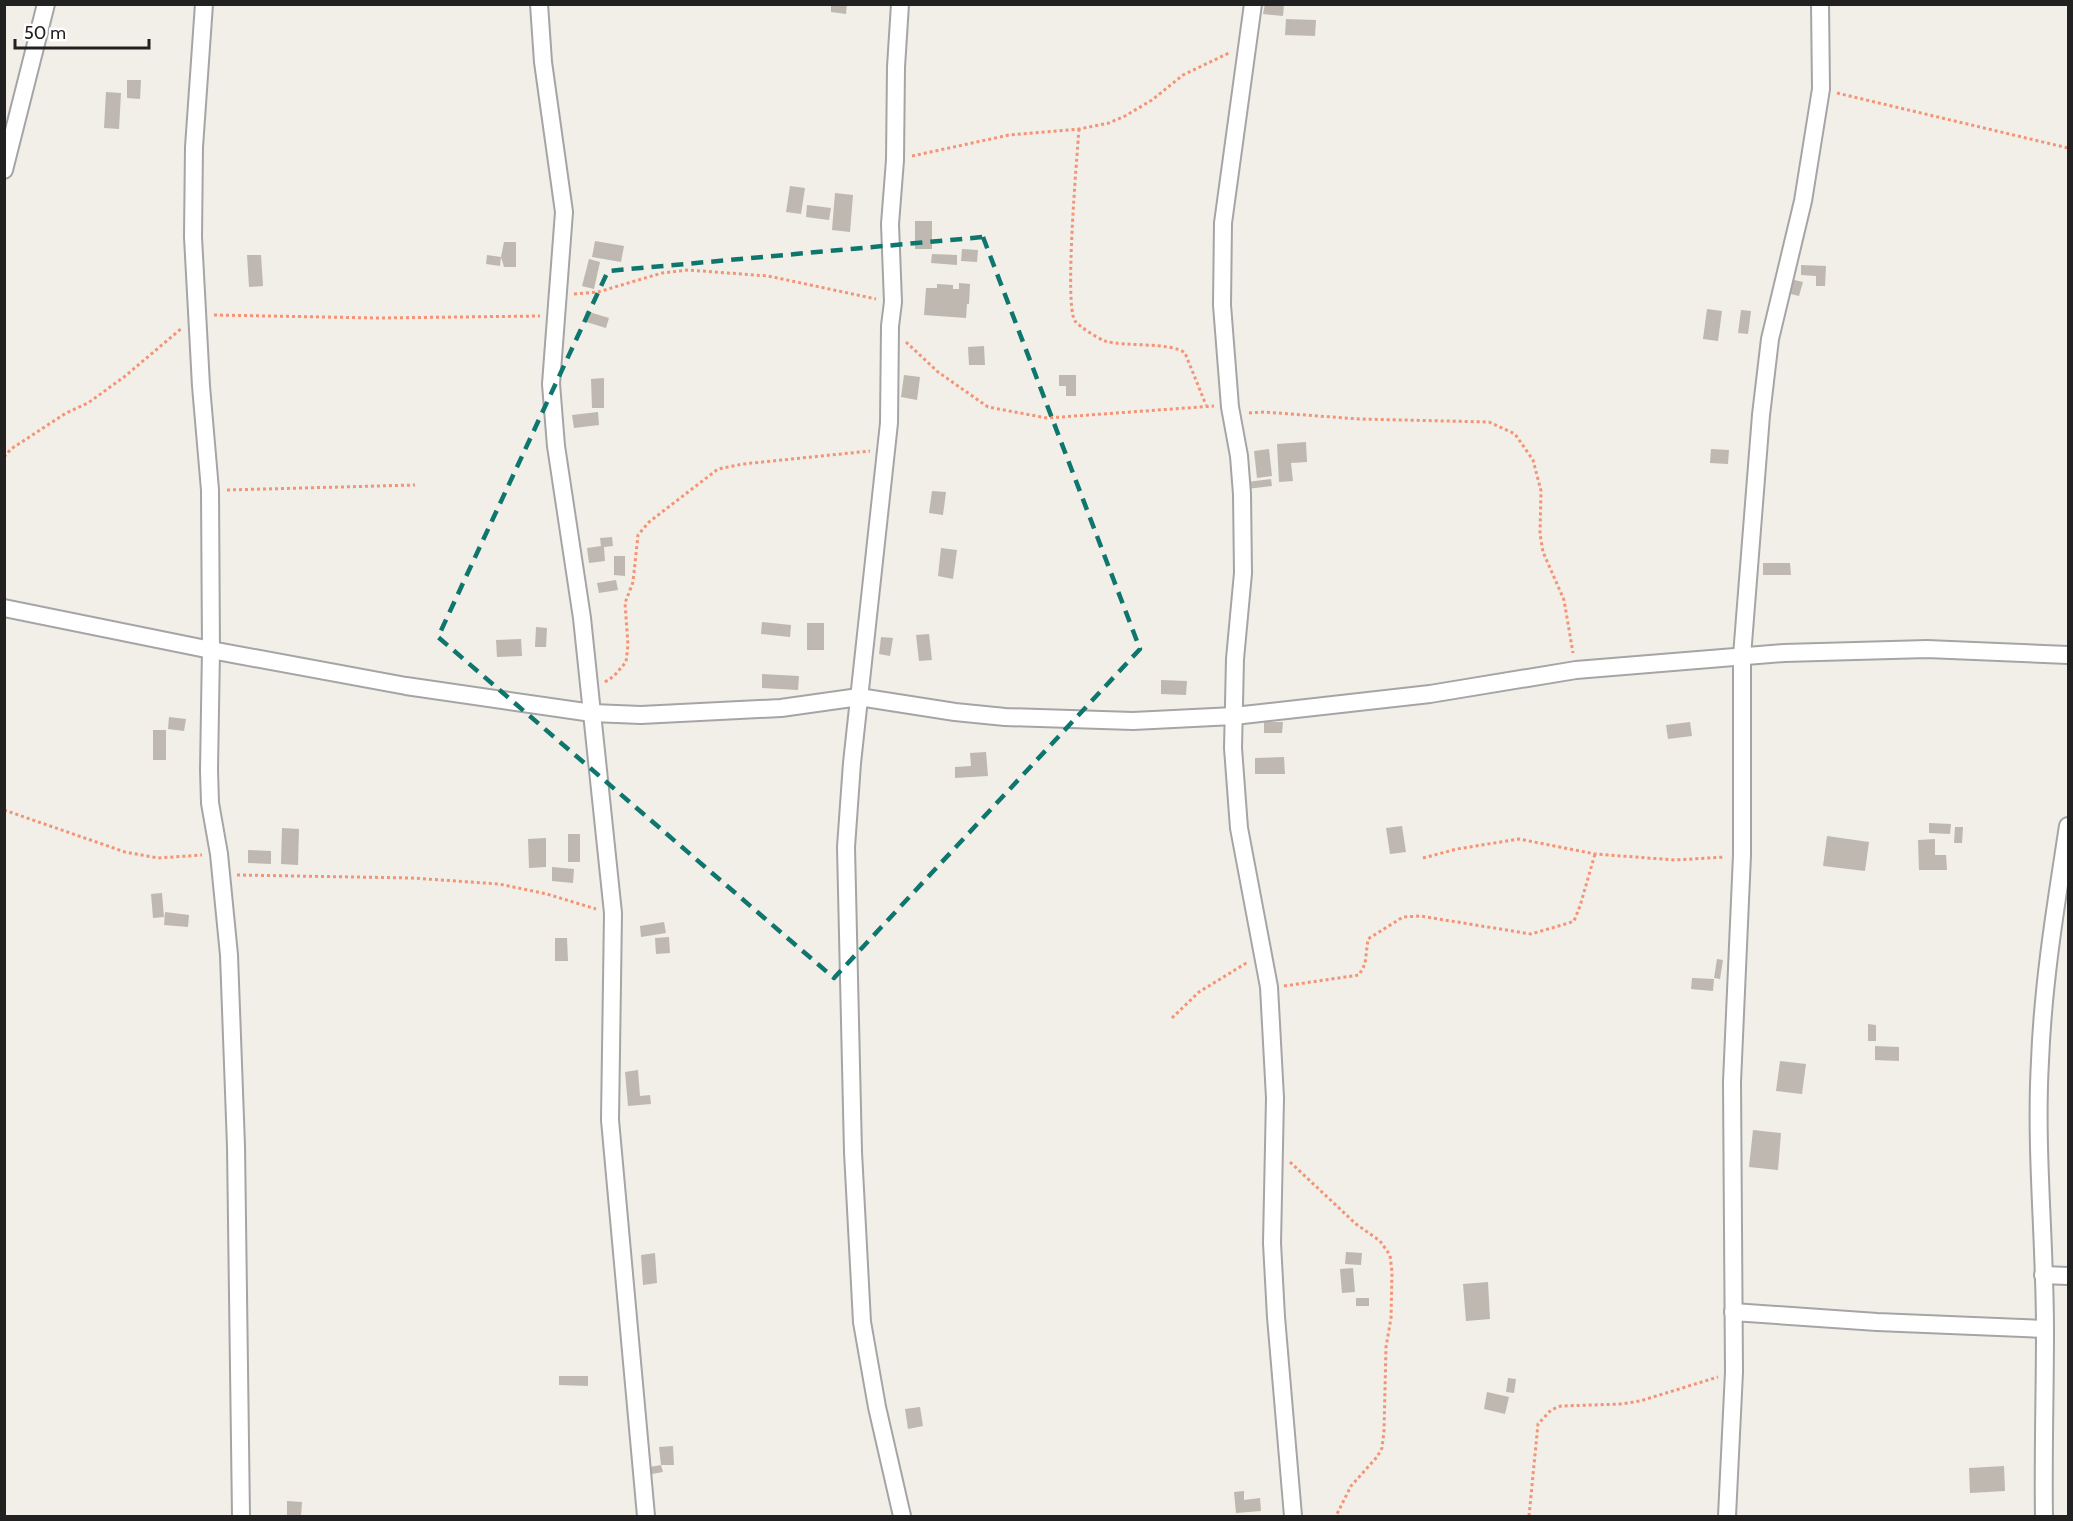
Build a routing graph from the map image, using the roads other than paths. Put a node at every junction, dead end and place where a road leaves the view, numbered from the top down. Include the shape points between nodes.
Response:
1 (46, 4) edge
2 (204, 4) edge
3 (539, 4) edge
4 (900, 4) edge
5 (1253, 4) edge
6 (1821, 4) edge
7 (4, 170) edge
8 (4, 608) edge
9 (211, 650) junction
10 (2068, 655) edge
11 (1742, 656) junction
12 (859, 697) junction
13 (592, 713) junction
14 (1234, 716) junction
15 (2068, 826) edge
16 (2064, 880) edge
17 (2043, 1275) junction
18 (2068, 1276) edge
19 (1733, 1312) junction
20 (2045, 1329) junction
21 (241, 1516) edge
22 (646, 1516) edge
23 (902, 1516) edge
24 (1293, 1516) edge
25 (1727, 1516) edge
26 (2044, 1516) edge

1 - 7 street
2 - 9 street via 194,147 194,237 210,490
3 - 13 street via 564,212 551,384
4 - 12 street via 890,224 892,302 887,450
5 - 14 street via 1223,223 1222,305 1243,528
6 - 11 street via 1821,89 1803,201 1770,339
8 - 9 street
9 - 13 street via 417,688
9 - 21 street via 210,803 229,955
10 - 11 street via 1927,649
11 - 14 street via 1576,670 1430,694
11 - 19 street via 1742,855 1732,1082
12 - 13 street via 738,711
12 - 14 street via 1034,719 1133,721
12 - 23 street via 846,847 862,1322
13 - 22 street via 613,913 610,1120
14 - 24 street via 1239,828 1269,987 1275,1098 1273,1254
15 - 16 street
16 - 17 street via 2045,979 2039,1063
17 - 18 street
17 - 20 street
19 - 20 street
19 - 25 street
20 - 26 street

